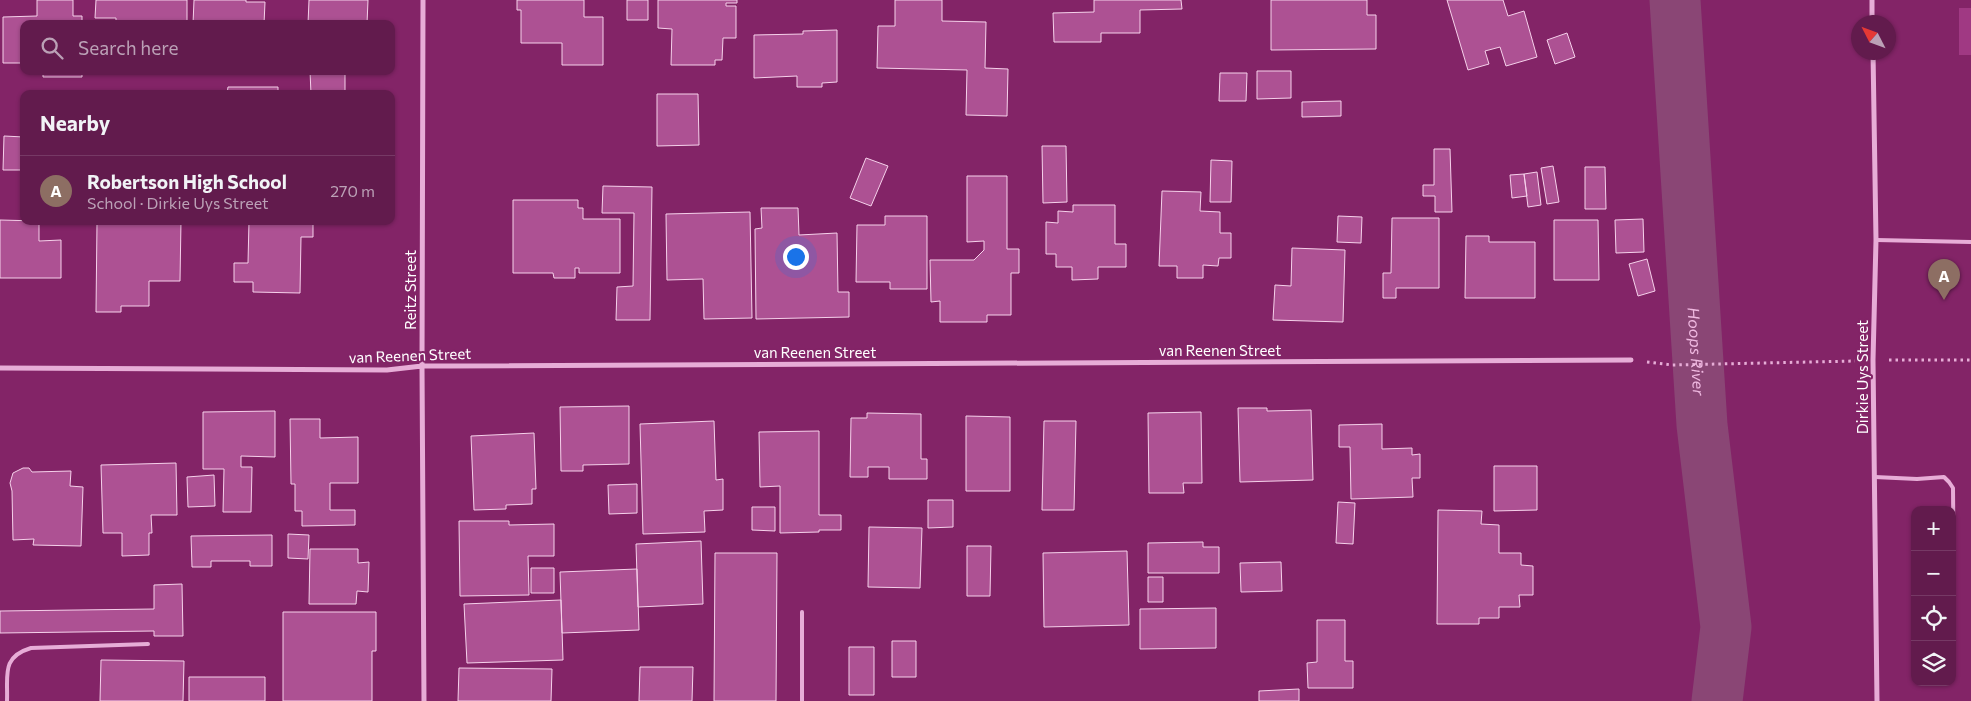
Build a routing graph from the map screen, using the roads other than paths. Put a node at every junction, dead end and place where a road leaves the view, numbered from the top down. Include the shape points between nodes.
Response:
1 (423, 0) edge
2 (1872, 0) edge
3 (1872, 15) edge
4 (1873, 60) edge
5 (1876, 240) junction
6 (1971, 242) edge
7 (1631, 360) road end
8 (422, 366) junction
9 (0, 368) edge
10 (1875, 477) junction
11 (1954, 596) edge
12 (802, 612) dead end
13 (148, 644) dead end
14 (7, 701) edge
15 (424, 701) edge
16 (802, 701) edge
17 (1877, 701) edge

1 - 8 street, Reitz Street
2 - 3 street
4 - 5 street, Dirkie Uys Street
5 - 6 lane
5 - 10 street, Dirkie Uys Street
7 - 8 street, van Reenen Street
8 - 9 street, van Reenen Street via 387,370
8 - 15 street, Reitz Street
10 - 11 lane via 1944,477 1953,488
10 - 17 street, Dirkie Uys Street
12 - 16 lane
13 - 14 lane via 31,648 17,652 8,666

